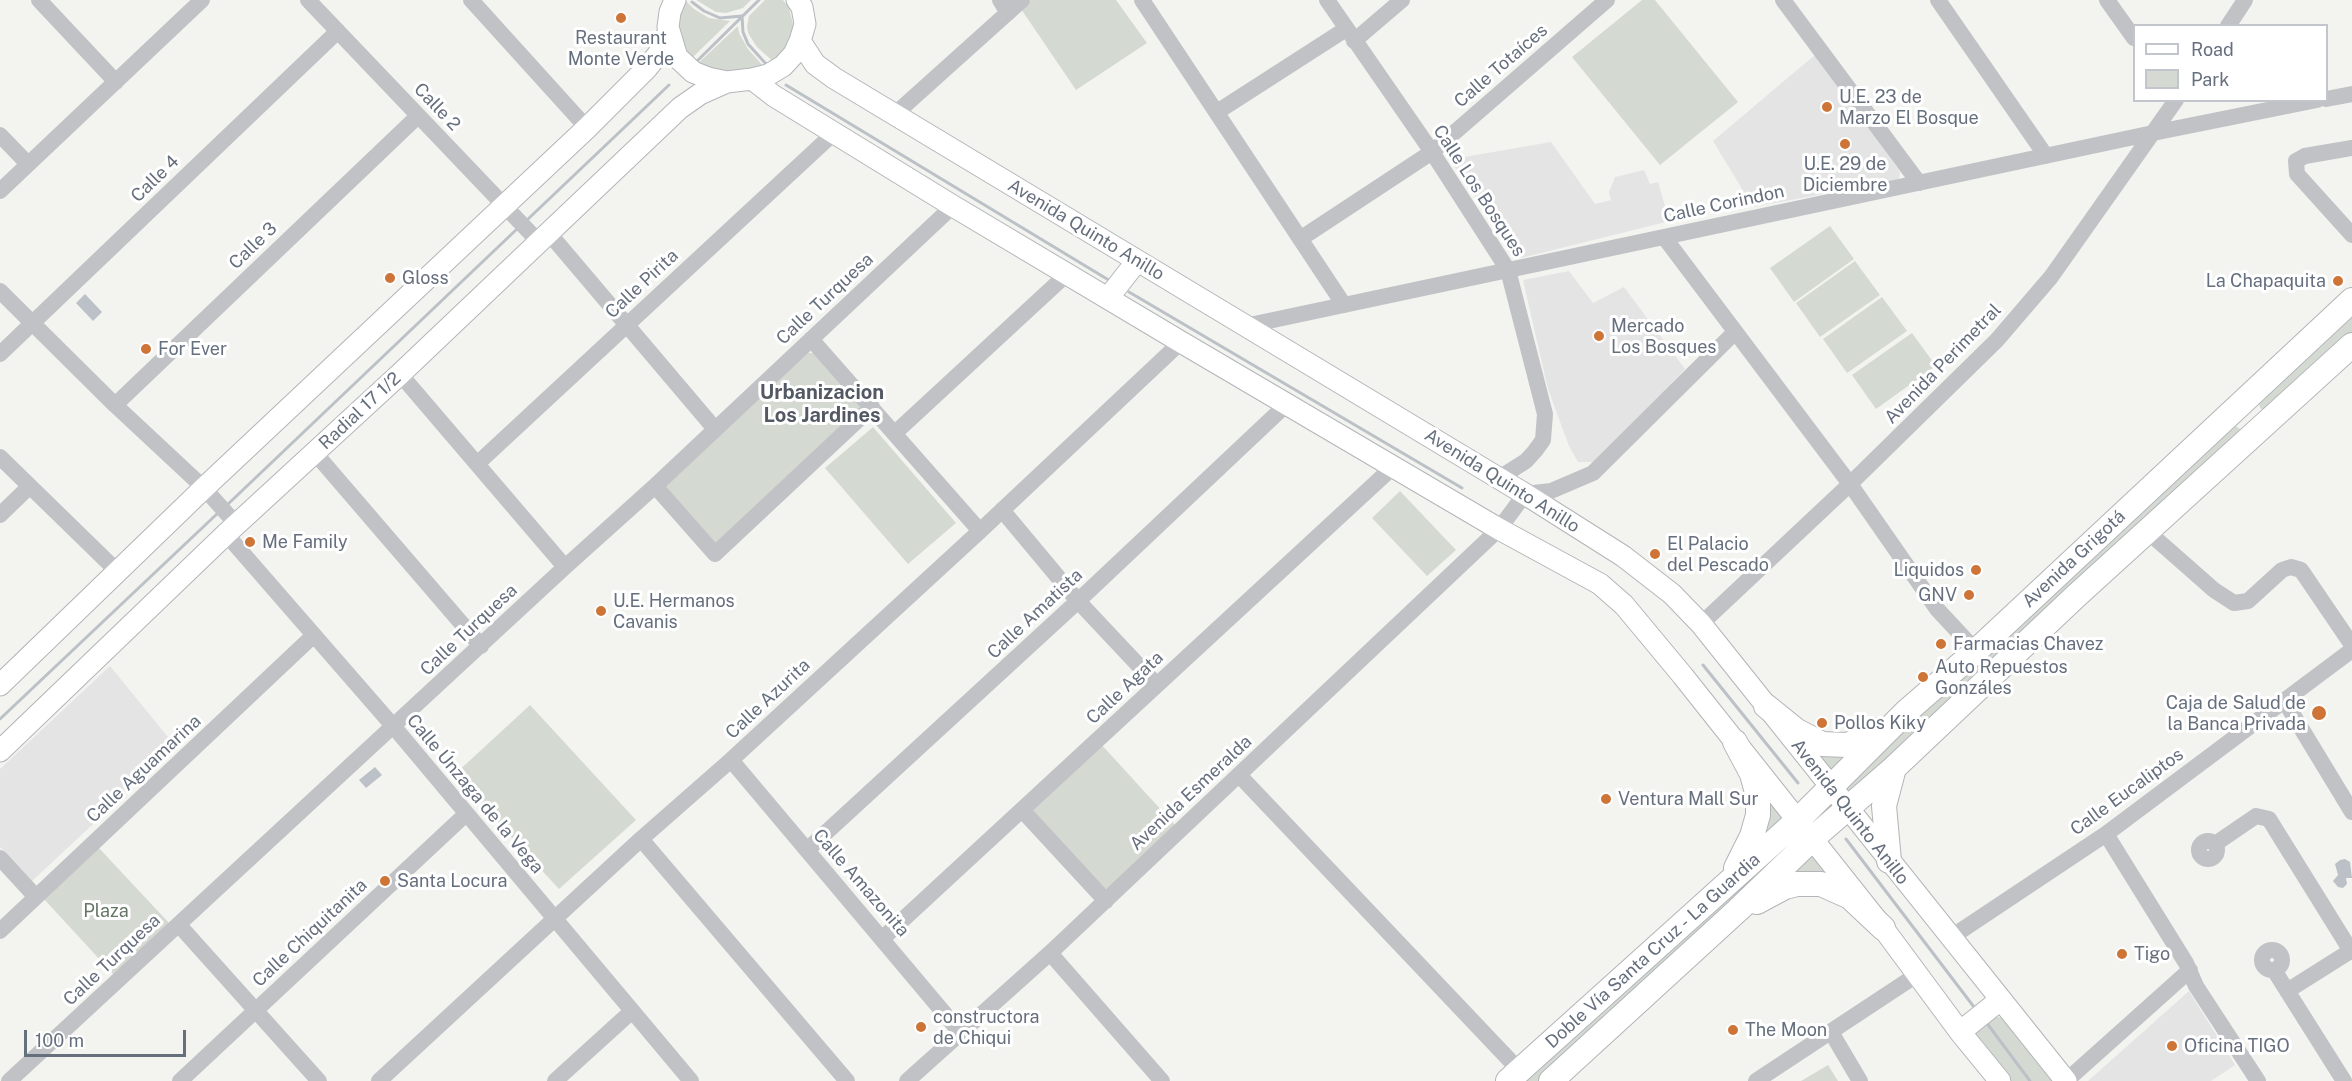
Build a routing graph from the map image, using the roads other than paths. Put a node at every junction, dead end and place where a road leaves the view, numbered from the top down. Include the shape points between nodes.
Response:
1 (39, 0) edge
2 (202, 0) edge
3 (308, 0) edge
4 (471, 0) edge
5 (1022, 0) edge
6 (1142, 0) edge
7 (1327, 0) edge
8 (1402, 0) edge
9 (1606, 0) edge
10 (1783, 0) edge
11 (1938, 0) edge
12 (2107, 0) edge
13 (2245, 0) edge
14 (801, 2) edge
15 (668, 4) edge
16 (1004, 6) edge
17 (2229, 24) edge
18 (338, 32) junction
19 (668, 33) junction
20 (1350, 35) junction
21 (2133, 37) edge
22 (800, 41) junction
23 (752, 79) junction
24 (727, 81) junction
25 (116, 82) junction
26 (2352, 94) edge
27 (2328, 99) edge
28 (2175, 102) edge
29 (2307, 102) edge
30 (1217, 112) junction
31 (894, 115) junction
32 (418, 116) junction
33 (587, 128) junction
34 (834, 133) junction
35 (2153, 133) junction
36 (0, 135) edge
37 (2352, 148) edge
38 (1432, 152) junction
39 (2046, 156) junction
40 (28, 164) junction
41 (1919, 183) junction
42 (0, 191) edge
43 (953, 206) junction
44 (506, 208) junction
45 (538, 235) junction
46 (2352, 235) edge
47 (1664, 237) junction
48 (1300, 239) junction
49 (1137, 261) junction
50 (1508, 270) junction
51 (1067, 274) junction
52 (0, 291) edge
53 (1108, 298) junction
54 (2352, 300) edge
55 (1344, 305) junction
56 (32, 323) junction
57 (627, 325) junction
58 (1245, 326) junction
59 (1735, 332) junction
60 (811, 339) junction
61 (1181, 342) junction
62 (2352, 345) edge
63 (0, 354) edge
64 (400, 374) junction
65 (2254, 391) junction
66 (1287, 404) junction
67 (115, 405) junction
68 (873, 407) junction
69 (2276, 414) junction
70 (2224, 419) junction
71 (716, 429) junction
72 (895, 433) junction
73 (2248, 439) junction
74 (315, 453) junction
75 (0, 457) edge
76 (477, 464) junction
77 (1393, 467) junction
78 (1499, 478) junction
79 (1850, 484) junction
80 (30, 486) junction
81 (655, 486) junction
82 (207, 492) junction
83 (1524, 494) junction
84 (1002, 510) junction
85 (0, 515) edge
86 (231, 526) junction
87 (1499, 529) junction
88 (980, 531) junction
89 (2147, 531) junction
90 (565, 567) junction
91 (118, 572) junction
92 (1078, 601) junction
93 (1701, 624) junction
94 (314, 635) junction
95 (2352, 645) edge
96 (481, 646) junction
97 (2352, 650) edge
98 (1976, 651) junction
99 (0, 685) edge
100 (1157, 685) junction
101 (2284, 700) junction
102 (1766, 706) junction
103 (1907, 711) junction
104 (394, 727) junction
105 (1735, 742) junction
106 (0, 751) edge
107 (731, 760) junction
108 (1894, 768) junction
109 (1239, 775) junction
110 (1830, 787) junction
111 (1848, 809) junction
112 (1022, 810) junction
113 (2352, 812) edge
114 (466, 814) junction
115 (1805, 830) junction
116 (2106, 834) junction
117 (641, 839) junction
118 (2215, 844) dead end
119 (807, 850) junction
120 (0, 858) edge
121 (1889, 861) junction
122 (1727, 884) junction
123 (36, 897) junction
124 (1106, 901) junction
125 (1738, 910) junction
126 (555, 920) junction
127 (179, 925) junction
128 (1883, 928) junction
129 (0, 931) edge
130 (883, 938) junction
131 (1950, 938) junction
132 (2351, 951) edge
133 (1050, 953) junction
134 (2190, 970) junction
135 (2274, 970) dead end
136 (1918, 974) junction
137 (2287, 991) junction
138 (2000, 1000) junction
139 (256, 1010) junction
140 (631, 1012) junction
141 (960, 1032) junction
142 (1831, 1032) junction
143 (1960, 1032) junction
144 (1570, 1072) edge
145 (1514, 1076) edge
146 (9, 1081) edge
147 (180, 1081) edge
148 (319, 1081) edge
149 (379, 1081) edge
150 (555, 1081) edge
151 (692, 1081) edge
152 (847, 1081) edge
153 (907, 1081) edge
154 (1162, 1081) edge
155 (1551, 1081) edge
156 (1756, 1081) edge
157 (1860, 1081) edge
158 (2000, 1081) edge
159 (2066, 1081) edge
160 (2258, 1081) edge
161 (2344, 1081) edge

1 - 25 street
2 - 25 street
3 - 18 street, Calle 2
4 - 33 street
5 - 16 street
6 - 30 street
7 - 20 street, Calle Los Bosques
8 - 20 street
9 - 38 street, Calle Totaíces
10 - 41 street
11 - 39 street
12 - 21 street
13 - 17 street
14 - 22 main road via 804,24
15 - 19 main road
16 - 31 street
18 - 32 street, Calle 2
18 - 56 street, Calle 4
19 - 24 main road via 677,57 693,72
19 - 33 main road via 647,68
20 - 30 street
20 - 38 street, Calle Los Bosques
22 - 23 main road via 783,66
22 - 31 main road, Avenida Quinto Anillo via 815,64
23 - 24 main road
23 - 34 main road
24 - 45 main road, Radial 17 1/2 via 680,108
25 - 40 street
26 - 27 street
28 - 35 street, Avenida Perimetral
29 - 35 street, Calle Corindon
30 - 48 street
31 - 49 main road, Avenida Quinto Anillo
32 - 44 street, Calle 2
32 - 67 street, Calle 3
33 - 44 main road
34 - 43 main road
34 - 57 street, Calle Pirita
35 - 39 street, Calle Corindon
35 - 79 street, Avenida Perimetral via 2051,277 2005,331
36 - 40 street
37 - 46 street via 2305,156 2296,161 2296,174
38 - 48 street, Calle Totaíces
38 - 50 street, Calle Los Bosques
39 - 41 street, Calle Corindon
40 - 42 street
41 - 47 street, Calle Corindon
43 - 51 main road
43 - 60 street, Calle Turquesa
44 - 45 street, Calle 2
44 - 82 main road
45 - 57 street, Calle 2
45 - 64 main road, Radial 17 1/2
47 - 50 street, Calle Corindon
47 - 59 street
48 - 55 street
49 - 53 main road
49 - 58 main road, Avenida Quinto Anillo
50 - 55 street, Calle Corindon
50 - 78 street, Calle Los Bosques via 1545,414 1543,440 1535,452
51 - 53 main road
51 - 72 street
52 - 56 street, Calle Únzaga de la Vega
53 - 61 main road
54 - 65 highway, Avenida Grigotá
55 - 58 street, Calle Corindon
56 - 63 street, Calle 4
56 - 67 street, Calle Únzaga de la Vega
57 - 71 street, Calle 2
57 - 76 street, Calle Pirita
58 - 78 main road, Avenida Quinto Anillo
59 - 79 street
59 - 83 street via 1593,473 1551,491
60 - 68 street
60 - 71 street, Calle Turquesa
61 - 66 main road
61 - 84 street, Calle Azurita
62 - 69 highway, Avenida Grigotá
64 - 74 main road, Radial 17 1/2
64 - 76 street
65 - 69 highway via 2252,402 2257,411
65 - 70 highway, Avenida Grigotá
66 - 77 main road
66 - 92 street, Calle Amatista
67 - 82 street, Calle Únzaga de la Vega
68 - 72 street
68 - 81 street via 716,554
69 - 73 highway, Avenida Grigotá
70 - 73 highway via 2243,423
70 - 98 highway, Avenida Grigotá
71 - 81 street, Calle Turquesa
72 - 88 street
73 - 89 highway, Avenida Grigotá
74 - 86 main road, Radial 17 1/2
74 - 96 street
75 - 80 street
76 - 90 street
77 - 87 main road
77 - 100 street, Calle Agata
78 - 83 main road, Avenida Quinto Anillo
79 - 93 street, Avenida Perimetral
79 - 98 street via 1937,609
80 - 85 street
80 - 91 street
81 - 90 street, Calle Turquesa
82 - 86 street, Calle Únzaga de la Vega
82 - 91 main road
83 - 87 street
83 - 93 main road, Avenida Quinto Anillo via 1639,568
84 - 88 street, Calle Azurita
84 - 92 street
86 - 94 street, Calle Únzaga de la Vega
86 - 106 main road, Radial 17 1/2
87 - 105 main road via 1600,584 1624,605
87 - 109 street, Avenida Esmeralda
88 - 107 street, Calle Azurita
89 - 95 street via 2214,591 2234,603 2248,601 2282,570 2301,570
89 - 108 highway, Avenida Grigotá
90 - 96 street, Calle Turquesa
91 - 99 main road
92 - 100 street
92 - 119 street, Calle Amatista
93 - 102 main road, Avenida Quinto Anillo
94 - 104 street, Calle Únzaga de la Vega
94 - 123 street, Calle Aguamarina
96 - 104 street, Calle Turquesa
97 - 101 street, Calle Eucaliptos
98 - 103 highway, Avenida Grigotá
100 - 112 street, Calle Agata
101 - 113 street
101 - 116 street, Calle Eucaliptos
102 - 103 highway via 1810,740 1833,746 1858,741
102 - 110 main road, Avenida Quinto Anillo
103 - 110 highway, Avenida Grigotá
104 - 114 street, Calle Únzaga de la Vega
104 - 127 street, Calle Turquesa
105 - 115 main road
105 - 122 highway via 1752,774 1758,816
107 - 117 street, Calle Azurita
107 - 119 street, Calle Amazonita
108 - 111 highway, Avenida Grigotá
108 - 121 highway via 1884,806
109 - 124 street, Avenida Esmeralda
109 - 145 street
110 - 111 main road, Avenida Quinto Anillo
110 - 115 highway, Avenida Grigotá
111 - 115 highway, Avenida Grigotá
111 - 121 main road, Avenida Quinto Anillo
112 - 124 street
112 - 130 street, Calle Agata
114 - 126 street, Calle Únzaga de la Vega
114 - 139 street, Calle Chiquitanita
115 - 122 highway, Doble Vía Santa Cruz - La Guardia
115 - 125 highway, Doble Vía Santa Cruz - La Guardia
115 - 128 main road
116 - 131 street, Calle Eucaliptos
116 - 134 street
117 - 126 street, Calle Azurita
117 - 152 street
118 - 132 street via 2256,816 2269,819
119 - 130 street, Calle Amazonita
120 - 123 street
121 - 131 main road, Avenida Quinto Anillo
122 - 145 highway, Doble Vía Santa Cruz - La Guardia
123 - 129 street, Calle Aguamarina
124 - 133 street, Avenida Esmeralda
125 - 128 highway via 1785,887 1821,884 1850,897
125 - 144 highway, Doble Vía Santa Cruz - La Guardia
126 - 140 street, Calle Únzaga de la Vega
126 - 149 street, Calle Azurita
127 - 139 street
127 - 146 street, Calle Turquesa
128 - 136 main road
130 - 141 street, Calle Amazonita
131 - 138 main road, Avenida Quinto Anillo
132 - 137 street
133 - 141 street, Avenida Esmeralda
133 - 154 street
134 - 159 street
134 - 160 street via 2196,986
135 - 137 street
136 - 142 street
136 - 143 main road
137 - 161 street
138 - 143 main road
138 - 159 main road, Avenida Quinto Anillo
139 - 147 street, Calle Chiquitanita
139 - 148 street
140 - 150 street
140 - 151 street, Calle Únzaga de la Vega
141 - 153 street, Avenida Esmeralda
142 - 156 street
142 - 157 street
143 - 158 main road
144 - 155 highway, Doble Vía Santa Cruz - La Guardia

